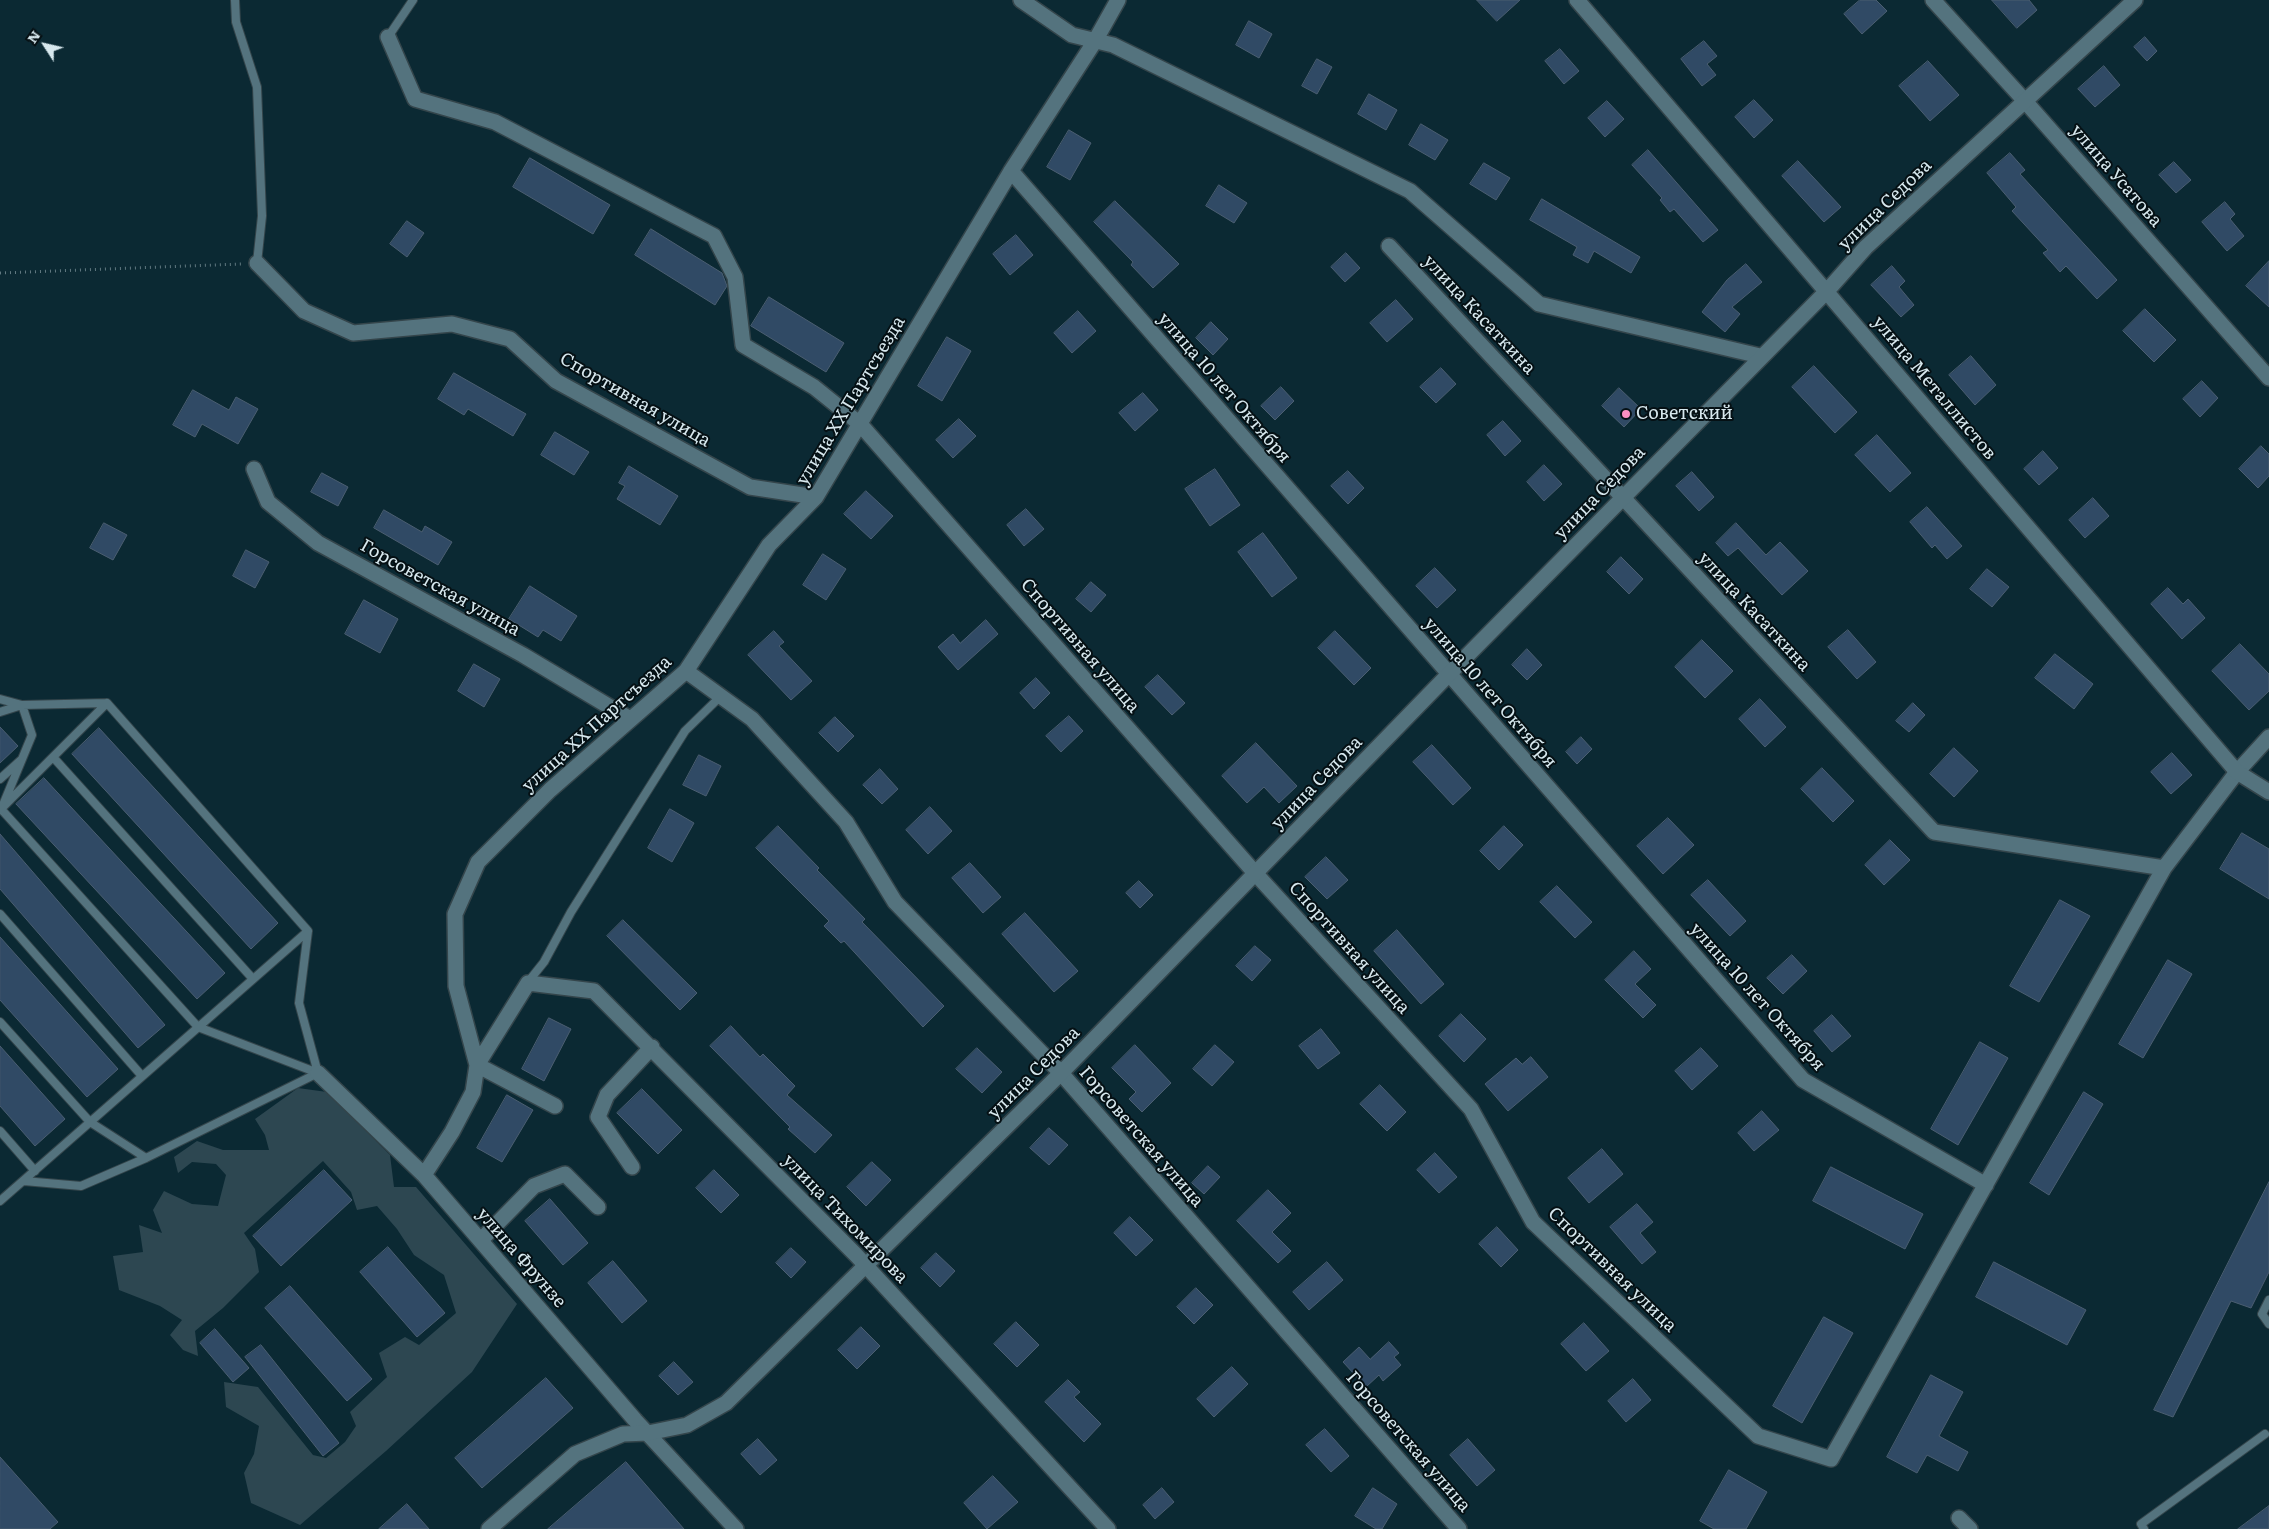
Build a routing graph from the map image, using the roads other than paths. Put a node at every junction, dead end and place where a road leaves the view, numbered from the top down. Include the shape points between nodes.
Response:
1 (235, 0) edge
2 (413, 0) edge
3 (1021, 0) edge
4 (1118, 0) edge
5 (1577, 0) edge
6 (1933, 0) edge
7 (2135, 0) edge
8 (388, 37) joint
9 (1095, 41) junction
10 (2024, 100) junction
11 (1011, 171) junction
12 (1389, 246) dead end
13 (257, 264) joint
14 (1827, 291) junction
15 (1760, 356) junction
16 (2269, 378) edge
17 (860, 424) junction
18 (254, 469) dead end
19 (816, 497) junction
20 (1622, 498) junction
21 (686, 671) junction
22 (1449, 674) junction
23 (722, 695) junction
24 (0, 699) edge
25 (107, 704) junction
26 (22, 705) junction
27 (0, 712) edge
28 (630, 719) junction
29 (2269, 737) edge
30 (53, 757) junction
31 (22, 759) junction
32 (2237, 772) junction
33 (0, 779) edge
34 (2269, 792) edge
35 (1, 810) edge
36 (2164, 868) junction
37 (1255, 873) junction
38 (0, 914) edge
39 (308, 930) junction
40 (253, 979) junction
41 (528, 983) junction
42 (0, 1022) edge
43 (198, 1028) junction
44 (652, 1047) junction
45 (477, 1065) junction
46 (318, 1073) junction
47 (1061, 1073) junction
48 (142, 1076) junction
49 (555, 1106) dead end
50 (90, 1122) junction
51 (0, 1131) edge
52 (146, 1158) junction
53 (632, 1167) dead end
54 (35, 1170) junction
55 (424, 1176) junction
56 (24, 1181) junction
57 (1986, 1185) junction
58 (0, 1201) edge
59 (598, 1208) dead end
60 (481, 1240) junction
61 (865, 1266) junction
62 (2269, 1300) edge
63 (2269, 1324) edge
64 (648, 1433) junction
65 (2265, 1434) dead end
66 (1959, 1518) dead end
67 (489, 1529) edge
68 (736, 1529) edge
69 (1108, 1529) edge
70 (1459, 1529) edge
71 (1970, 1529) edge
72 (2144, 1529) edge

1 - 13 lane via 236,22 257,87 262,216
2 - 8 lane
3 - 9 street via 1072,35
4 - 9 street, улица XX Партсъезда
5 - 14 street, улица Металлистов
6 - 10 street, улица Усатова
7 - 10 street, улица Седова
8 - 17 street, Спортивная улица via 415,99 495,122 714,236 735,277 743,345 814,387
9 - 11 street, улица XX Партсъезда
9 - 15 street via 1113,45 1410,191 1539,304
10 - 14 street, улица Седова via 1866,247
10 - 16 street, улица Усатова
11 - 17 street, улица XX Партсъезда
11 - 22 street, улица 10 лет Октября
12 - 20 street, улица Касаткина
13 - 19 street, Спортивная улица via 304,311 353,333 452,324 510,340 556,381 750,487
14 - 15 street, улица Седова
14 - 32 street, улица Металлистов
15 - 20 street, улица Седова
17 - 19 street, улица XX Партсъезда
17 - 37 street, Спортивная улица
18 - 28 street, Горсоветская улица via 268,502 318,544 523,655
19 - 21 street, улица XX Партсъезда via 769,545
20 - 22 street, улица Седова
20 - 36 street, улица Касаткина via 1934,832
21 - 23 street, Горсоветская улица
21 - 28 street, улица XX Партсъезда
22 - 37 street, улица Седова
22 - 57 street, улица 10 лет Октября via 1803,1080
23 - 41 lane via 685,731
23 - 47 street, Горсоветская улица via 752,719 846,822 895,902
24 - 26 lane
25 - 26 lane
25 - 30 lane
25 - 39 lane
26 - 27 lane
26 - 31 lane via 32,735
28 - 45 street, улица XX Партсъезда via 550,790 478,862 474,870 455,914 456,986
29 - 32 street
30 - 35 lane
30 - 40 lane
31 - 33 lane
31 - 35 lane
32 - 34 street, улица Металлистов
32 - 36 street
35 - 43 lane
36 - 57 street
37 - 47 street, улица Седова
37 - 57 street, Спортивная улица via 1471,1109 1533,1222 1758,1436 1831,1459
38 - 48 lane
39 - 40 lane
39 - 46 lane via 299,1003
40 - 43 lane
41 - 44 street, улица Тихомирова via 594,991
41 - 45 street
42 - 50 lane
43 - 46 lane
43 - 48 lane
44 - 53 street via 607,1095 598,1117
44 - 61 street, улица Тихомирова
45 - 49 street
45 - 55 street via 473,1092
46 - 52 lane
46 - 55 street, улица Фрунзе
47 - 61 street, улица Седова
47 - 70 street, Горсоветская улица
48 - 50 lane
50 - 52 lane
50 - 54 lane
51 - 54 lane
52 - 56 lane via 81,1186
54 - 56 lane
55 - 60 street, улица Фрунзе
56 - 58 lane
59 - 60 street via 565,1174 534,1186
60 - 64 street, улица Фрунзе
61 - 64 street, улица Седова via 726,1403 687,1426
61 - 69 street, улица Тихомирова
62 - 63 lane via 2262,1314
64 - 67 street, улица Седова via 623,1434 575,1454
64 - 68 street, улица Фрунзе
65 - 72 lane via 2141,1524
66 - 71 street

